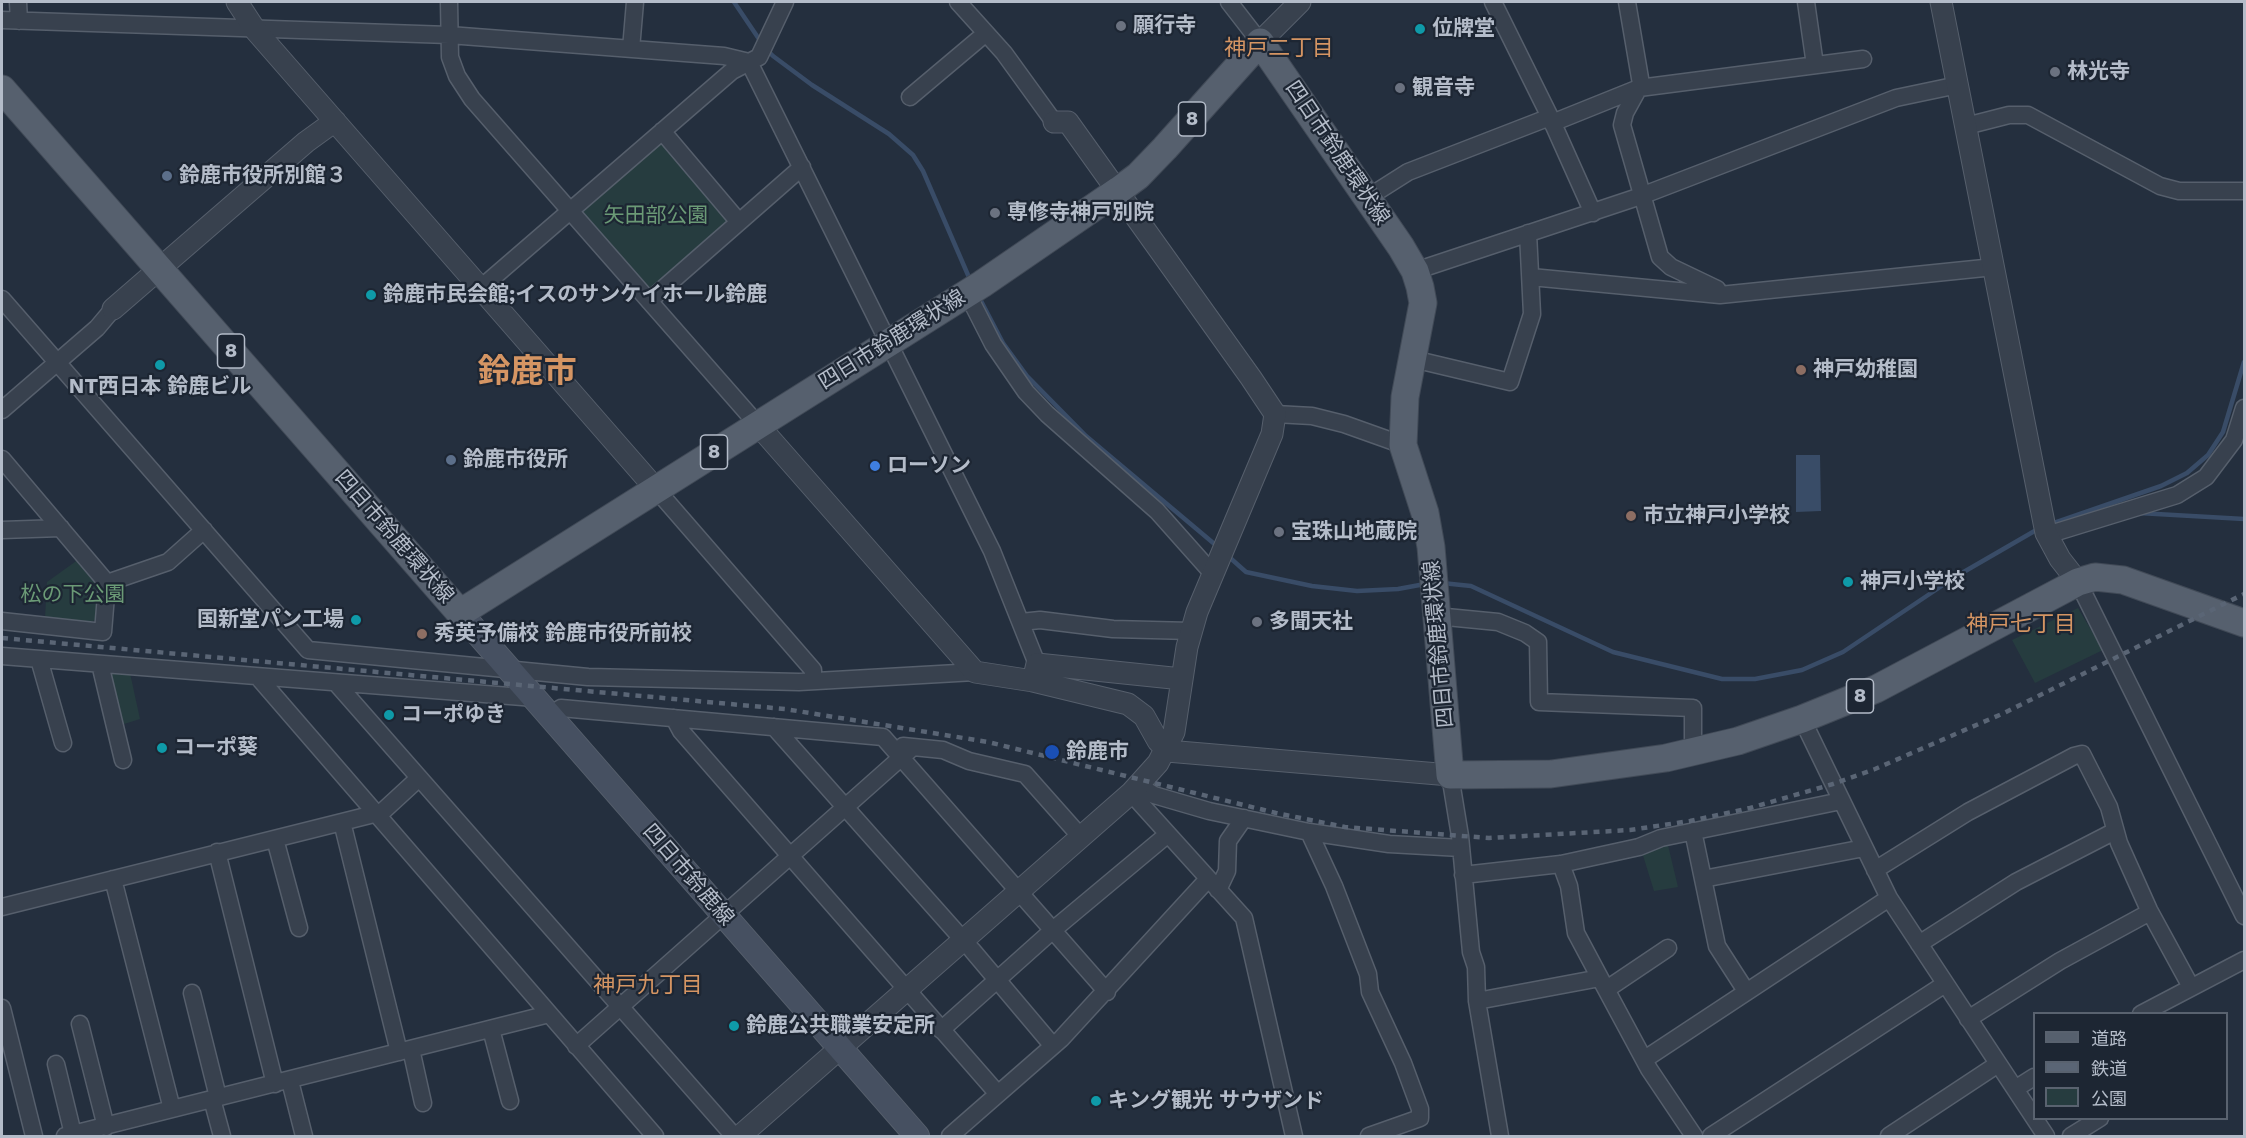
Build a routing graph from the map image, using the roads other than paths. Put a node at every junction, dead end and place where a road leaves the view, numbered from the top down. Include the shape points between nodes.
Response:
1 (18, 2) edge
2 (237, 2) edge
3 (449, 2) edge
4 (635, 2) edge
5 (784, 2) edge
6 (958, 2) edge
7 (1229, 2) edge
8 (1300, 2) edge
9 (1493, 2) edge
10 (1627, 2) edge
11 (1806, 2) edge
12 (1941, 2) edge
13 (2, 20) edge
14 (19, 21) junction
15 (256, 31) junction
16 (986, 33) junction
17 (449, 35) junction
18 (1260, 42) junction
19 (631, 49) junction
20 (754, 59) junction
21 (1863, 59) dead end
22 (1815, 65) junction
23 (1958, 85) junction
24 (1639, 88) junction
25 (2, 89) edge
26 (910, 97) dead end
27 (1551, 120) junction
28 (335, 121) junction
29 (1054, 122) joint
30 (1966, 126) junction
31 (662, 131) junction
32 (802, 167) junction
33 (1119, 190) junction
34 (2244, 191) edge
35 (1641, 196) junction
36 (1367, 198) junction
37 (570, 211) junction
38 (1593, 213) junction
39 (739, 222) junction
40 (1528, 232) junction
41 (1994, 267) junction
42 (158, 269) junction
43 (1415, 271) junction
44 (1531, 277) junction
45 (482, 287) junction
46 (972, 290) junction
47 (1720, 295) junction
48 (2, 299) edge
49 (649, 301) junction
50 (113, 309) joint
51 (889, 342) junction
52 (1413, 359) junction
53 (57, 363) junction
54 (2244, 408) edge
55 (2, 410) edge
56 (1275, 414) junction
57 (758, 425) junction
58 (1403, 445) junction
59 (2, 459) edge
60 (656, 488) junction
61 (61, 528) junction
62 (2, 530) edge
63 (204, 530) junction
64 (2046, 534) junction
65 (1214, 570) junction
66 (2078, 582) junction
67 (108, 583) junction
68 (1435, 610) junction
69 (460, 613) junction
70 (2, 621) edge
71 (1021, 622) junction
72 (2244, 623) edge
73 (1191, 631) junction
74 (2, 656) edge
75 (39, 659) junction
76 (100, 664) junction
77 (510, 670) junction
78 (975, 672) junction
79 (1035, 672) junction
80 (258, 677) junction
81 (813, 679) junction
82 (1182, 679) junction
83 (336, 682) junction
84 (542, 707) junction
85 (674, 718) junction
86 (1802, 719) junction
87 (774, 727) junction
88 (63, 743) dead end
89 (902, 749) junction
90 (1167, 751) junction
91 (1693, 753) junction
92 (123, 760) dead end
93 (1450, 774) junction
94 (419, 778) junction
95 (1135, 789) junction
96 (1841, 801) junction
97 (845, 805) junction
98 (376, 813) junction
99 (1244, 818) junction
100 (342, 822) junction
101 (1694, 831) junction
102 (2115, 831) junction
103 (1309, 832) junction
104 (1168, 834) junction
105 (1080, 836) junction
106 (275, 839) junction
107 (1461, 848) junction
108 (1864, 848) junction
109 (217, 852) junction
110 (789, 855) junction
111 (1561, 864) junction
112 (1875, 870) junction
113 (1463, 875) junction
114 (113, 879) junction
115 (1703, 879) junction
116 (1213, 884) junction
117 (1017, 891) junction
118 (1889, 898) junction
119 (2, 907) edge
120 (2150, 912) junction
121 (722, 914) junction
122 (2244, 916) edge
123 (299, 928) dead end
124 (1053, 930) junction
125 (962, 939) junction
126 (1919, 944) junction
127 (1668, 948) dead end
128 (2244, 960) edge
129 (997, 980) junction
130 (1603, 983) junction
131 (1945, 984) junction
132 (2192, 987) junction
133 (905, 989) junction
134 (1746, 991) junction
135 (1107, 992) junction
136 (192, 993) dead end
137 (1477, 1001) junction
138 (2, 1008) edge
139 (620, 1008) junction
140 (2159, 1009) edge
141 (549, 1014) junction
142 (1968, 1019) junction
143 (80, 1024) dead end
144 (491, 1029) junction
145 (941, 1030) junction
146 (576, 1046) junction
147 (1053, 1046) junction
148 (839, 1048) junction
149 (405, 1050) junction
150 (1646, 1059) junction
151 (56, 1064) dead end
152 (1998, 1064) junction
153 (2033, 1078) edge
154 (283, 1082) junction
155 (2015, 1089) junction
156 (998, 1094) junction
157 (215, 1098) junction
158 (510, 1101) dead end
159 (423, 1103) dead end
160 (172, 1109) junction
161 (2033, 1117) edge
162 (2035, 1120) edge
163 (2098, 1120) edge
164 (112, 1129) edge
165 (69, 1136) edge
166 (34, 1137) edge
167 (222, 1137) edge
168 (304, 1137) edge
169 (656, 1137) edge
170 (734, 1137) edge
171 (740, 1137) edge
172 (918, 1137) edge
173 (950, 1137) edge
174 (1294, 1137) edge
175 (1369, 1137) edge
176 (1500, 1137) edge
177 (1694, 1137) edge
178 (1711, 1137) edge
179 (1889, 1137) edge
180 (2046, 1137) edge
181 (2071, 1137) edge

1 - 14 street
2 - 15 street
3 - 17 street
4 - 19 street
5 - 20 street
6 - 16 street
7 - 18 street
8 - 18 street
9 - 27 street
10 - 24 street
11 - 22 street
12 - 23 street
13 - 14 street
14 - 15 street
15 - 17 street
15 - 28 street
16 - 26 street
16 - 29 street
17 - 19 street
17 - 37 street via 453,65 467,92
18 - 33 main road, 四日市鈴鹿環状線 / 8 via 1165,148
18 - 36 main road, 四日市鈴鹿環状線
19 - 20 street
20 - 31 street via 732,71
20 - 32 street
21 - 22 street
22 - 24 street
23 - 30 street
23 - 35 street via 1896,98
24 - 27 street
24 - 35 street via 1622,125
25 - 42 main road, 四日市鈴鹿環状線 / 8
27 - 36 street via 1408,172
27 - 38 street
28 - 42 street
28 - 45 street
29 - 33 street via 1068,122
30 - 34 street via 2009,115 2028,115 2160,186 2179,191
30 - 41 street
31 - 37 street
31 - 39 street
32 - 39 street
32 - 51 street
33 - 46 main road, 四日市鈴鹿環状線 / 8
33 - 56 street
35 - 38 street
35 - 47 street via 1660,257 1671,267 1718,289
36 - 43 main road, 四日市鈴鹿環状線
37 - 45 street
37 - 49 street
38 - 40 street
39 - 49 street
40 - 43 street
40 - 44 street
41 - 47 street
41 - 64 street
42 - 50 street
42 - 69 main road, 四日市鈴鹿環状線 / 8
43 - 52 main road, 四日市鈴鹿環状線 via 1423,303
44 - 47 street
44 - 52 street via 1532,314 1510,382
45 - 60 street
46 - 51 main road, 四日市鈴鹿環状線 / 8
46 - 65 street via 993,344 1026,392 1157,511
48 - 53 street
49 - 57 street
50 - 53 street
51 - 57 main road, 四日市鈴鹿環状線 / 8
51 - 71 street via 992,551
52 - 58 main road, 四日市鈴鹿環状線 via 1405,397
53 - 55 street
53 - 63 street
54 - 64 street via 2234,440 2206,477 2177,495
56 - 58 street via 1312,416
56 - 65 street via 1272,434
57 - 60 main road, 四日市鈴鹿環状線 / 8
57 - 78 street
58 - 68 main road, 四日市鈴鹿環状線 via 1425,513
59 - 61 street
60 - 69 main road, 四日市鈴鹿環状線 / 8
60 - 81 street via 813,670
61 - 62 street
61 - 67 street
63 - 67 street via 168,562
63 - 77 street via 308,650
64 - 66 street
65 - 73 street
66 - 72 main road, 8 via 2095,577 2123,580
66 - 86 main road, 8 via 1876,689
66 - 122 street
67 - 70 street via 103,632
68 - 91 street via 1498,622 1539,642 1539,702 1693,708
68 - 93 main road, 四日市鈴鹿環状線
69 - 77 main road, 四日市鈴鹿線
71 - 73 street via 1040,620 1113,629
71 - 79 street
73 - 82 street
74 - 75 street
75 - 76 street
75 - 88 street
76 - 80 street
76 - 92 street
77 - 81 street via 745,681
77 - 84 main road, 四日市鈴鹿線
78 - 79 street
78 - 81 street
79 - 82 street
79 - 90 street via 1128,704 1144,716
80 - 83 street
80 - 98 street
82 - 90 street
83 - 84 street
83 - 94 street
84 - 85 street
84 - 121 main road, 四日市鈴鹿線
85 - 87 street
85 - 110 street
86 - 91 main road, 8
86 - 96 street
87 - 89 street via 883,737
87 - 97 street
89 - 97 street
89 - 105 street via 943,750 969,761 1025,774
89 - 117 street
90 - 93 street
90 - 95 street
91 - 93 main road, 8 via 1551,774
93 - 107 street
94 - 98 street via 382,812
94 - 139 street
95 - 99 street
95 - 104 street
95 - 105 street
96 - 101 street
96 - 108 street
97 - 110 street
97 - 125 street
98 - 100 street
98 - 141 street
99 - 103 street
99 - 116 street via 1228,841 1227,871
100 - 106 street
100 - 149 street
101 - 111 street
101 - 115 street
102 - 112 street via 2109,807 2082,754 1968,812
102 - 120 street
102 - 126 street via 2016,882
103 - 107 street via 1389,844
103 - 175 street via 1334,886 1368,974 1370,992 1420,1109 1420,1118
104 - 116 street
104 - 124 street
105 - 117 street
106 - 109 street
106 - 123 street
107 - 113 street
108 - 112 street
108 - 115 street
109 - 114 street
109 - 154 street
110 - 121 street
110 - 133 street
111 - 113 street
111 - 130 street via 1569,886 1576,933
112 - 118 street
113 - 137 street
114 - 119 street
114 - 160 street
115 - 134 street via 1717,946
116 - 135 street
116 - 174 street via 1244,918
117 - 124 street
117 - 125 street
118 - 126 street
118 - 134 street
120 - 132 street
120 - 142 street via 2060,961
121 - 139 street
121 - 148 main road, 四日市鈴鹿線
124 - 129 street
124 - 135 street
125 - 129 street
125 - 133 street
126 - 131 street
127 - 130 street
128 - 132 street
129 - 145 street
129 - 147 street
130 - 137 street
130 - 150 street
131 - 142 street
131 - 178 street
132 - 140 street
133 - 145 street
133 - 148 street
134 - 150 street
135 - 147 street
136 - 157 street
137 - 176 street
138 - 166 street
139 - 146 street
139 - 170 street
141 - 144 street
141 - 146 street
142 - 152 street
143 - 164 street
144 - 149 street
144 - 158 street
145 - 156 street
146 - 169 street
147 - 156 street
148 - 171 street
148 - 172 main road, 四日市鈴鹿線
149 - 154 street
149 - 159 street
150 - 177 street
151 - 165 street
152 - 155 street
152 - 179 street
153 - 155 street
154 - 157 street
154 - 168 street
155 - 161 street
156 - 173 street
157 - 160 street
157 - 167 street
160 - 164 street
162 - 180 street
163 - 181 street
164 - 165 street

